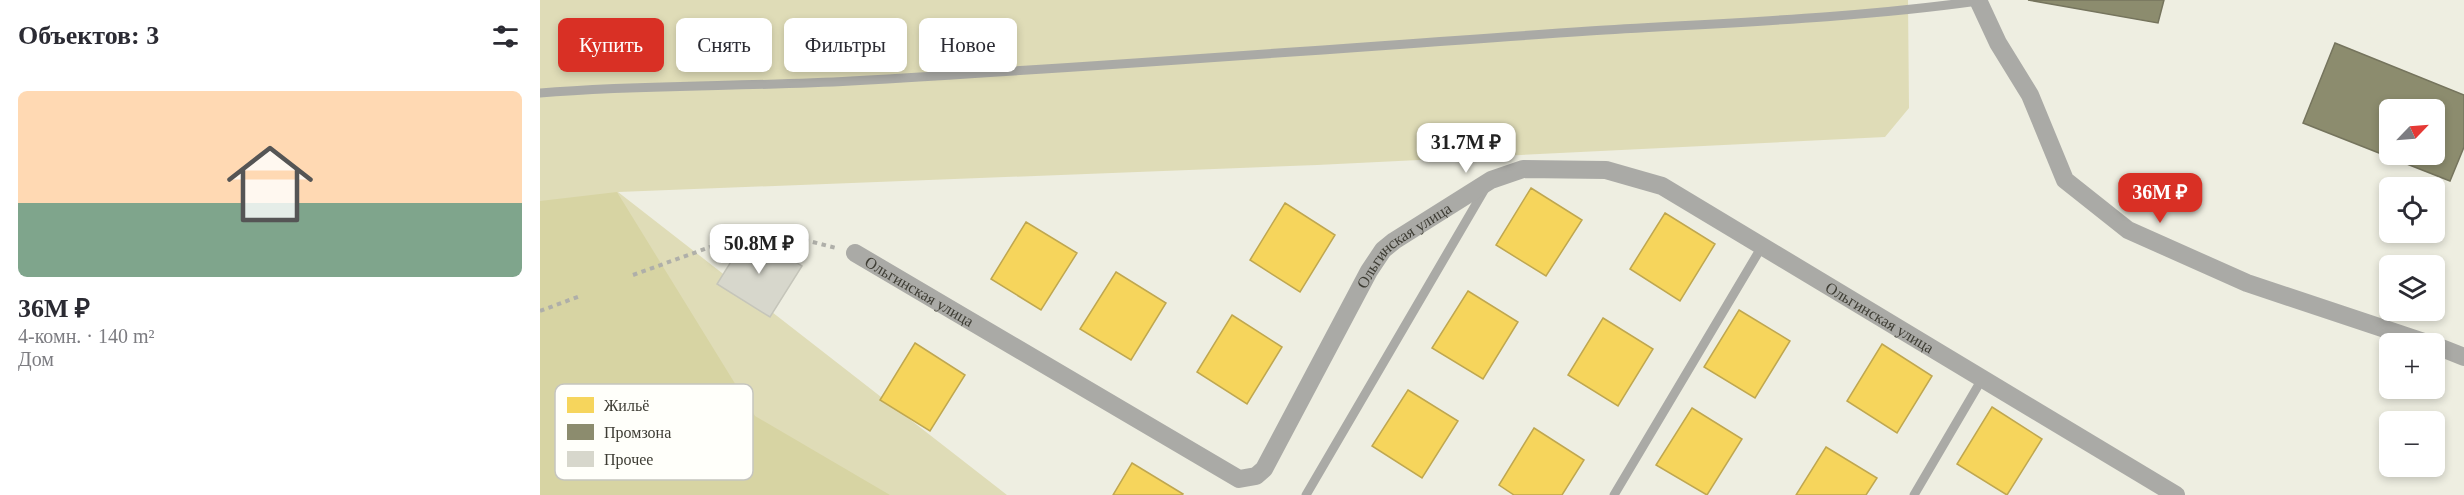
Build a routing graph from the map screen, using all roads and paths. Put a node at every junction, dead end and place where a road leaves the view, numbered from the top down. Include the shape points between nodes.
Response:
1 (1978, 0) edge
2 (540, 93) edge
3 (1491, 180) junction
4 (1761, 248) junction
5 (855, 254) joint
6 (633, 275) dead end
7 (580, 296) dead end
8 (540, 311) edge
9 (2397, 333) edge
10 (2445, 349) edge
11 (2464, 357) edge
12 (1982, 379) junction
13 (1306, 495) edge
14 (1614, 495) edge
15 (1914, 495) edge
16 (2176, 495) edge

1 - 2 lane via 1793,21 848,81
1 - 9 street via 1998,43 2030,95 2065,180 2128,230 2247,283
3 - 4 street, Ольгинская улица via 1523,169 1623,173 1662,186
3 - 5 street, Ольгинская улица via 1394,241 1376,259 1264,469 1248,479 1239,479
3 - 13 lane
4 - 12 street, Ольгинская улица
4 - 14 lane
5 - 6 path via 767,230
7 - 8 path
10 - 11 street
12 - 15 lane
12 - 16 street, Ольгинская улица

